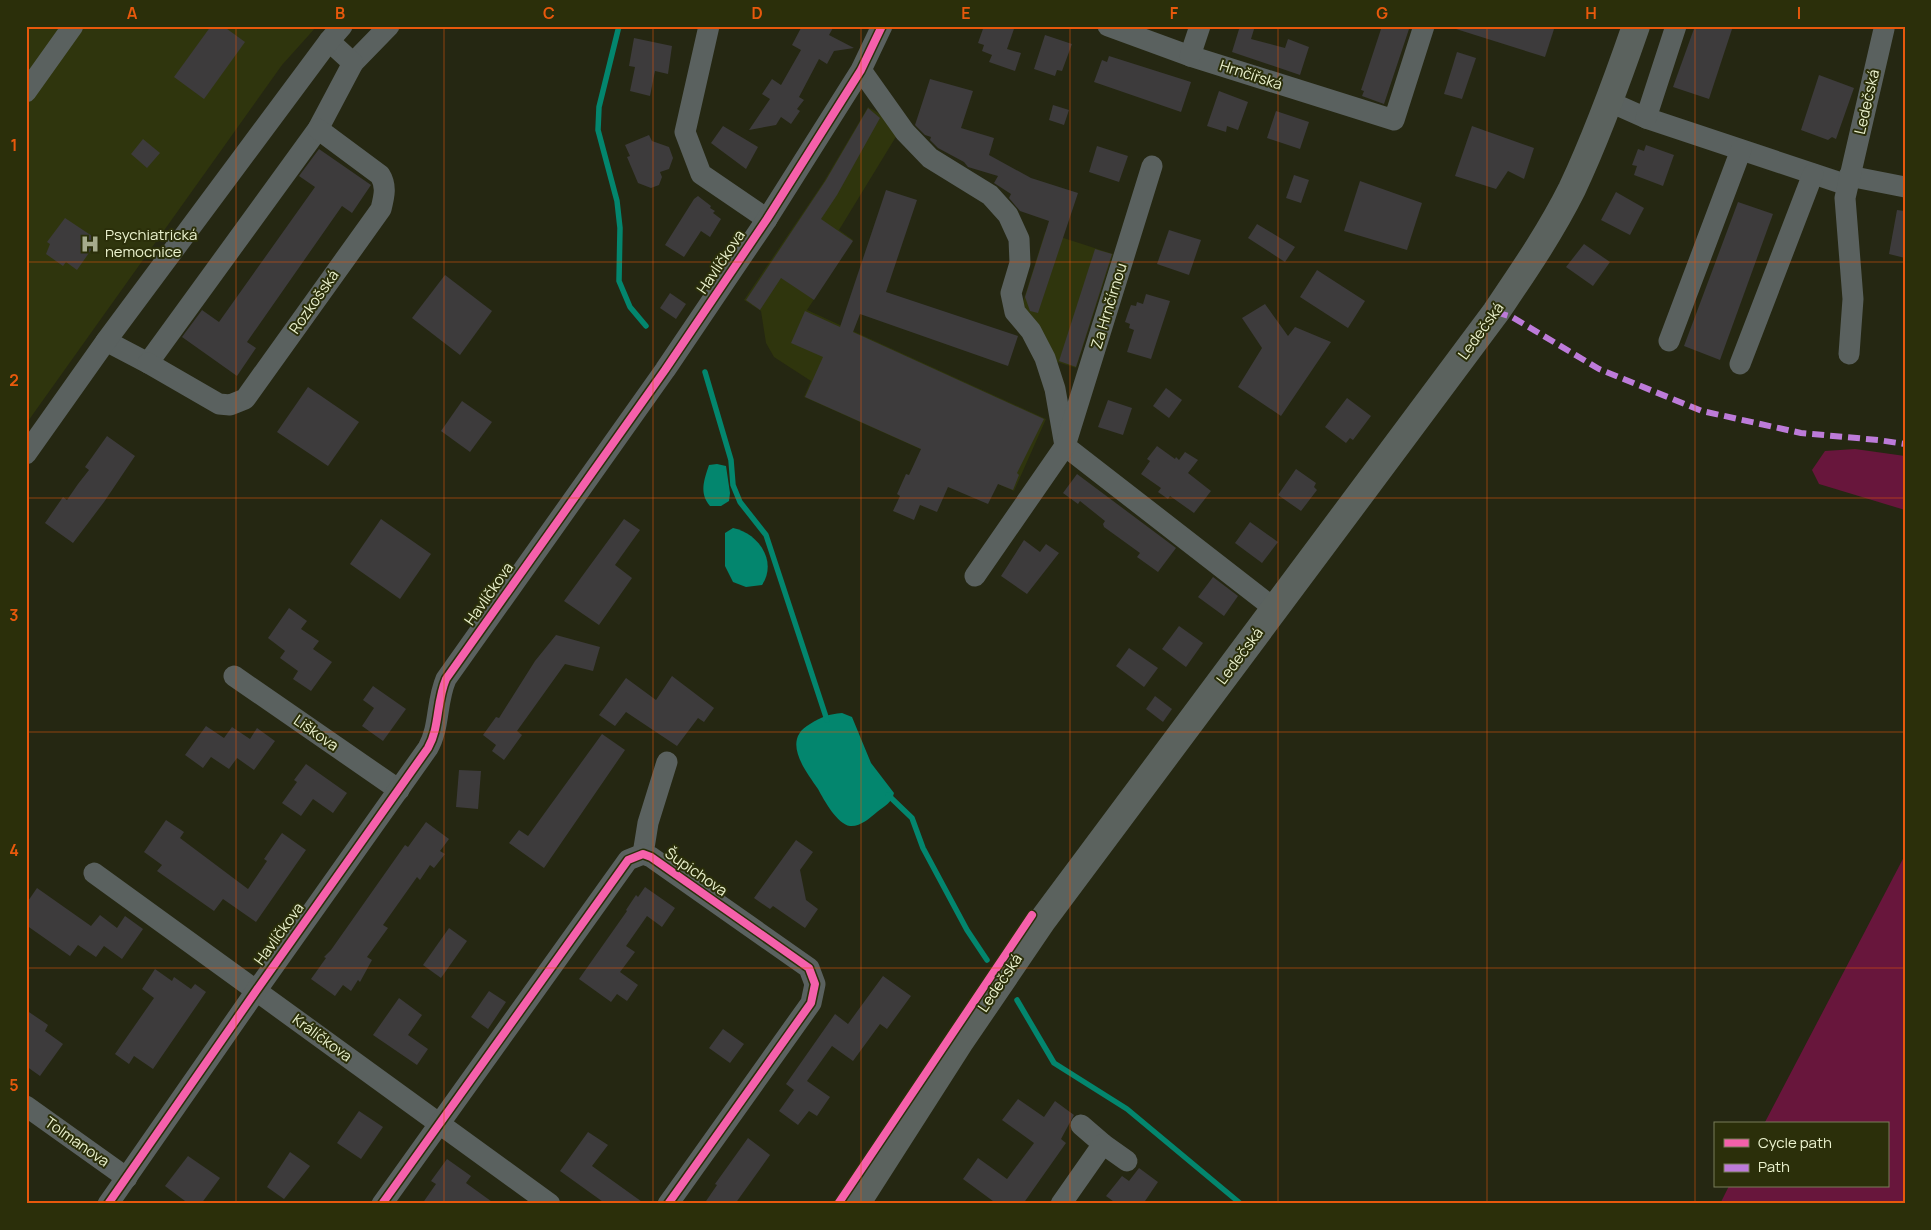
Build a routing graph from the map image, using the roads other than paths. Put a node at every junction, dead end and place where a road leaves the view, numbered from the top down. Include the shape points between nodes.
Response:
1 (73, 26) edge
2 (389, 26) edge
3 (709, 26) edge
4 (882, 26) edge
5 (1108, 26) edge
6 (1200, 26) edge
7 (1424, 26) edge
8 (1636, 26) edge
9 (1676, 26) edge
10 (1884, 29) dead end
11 (336, 33) edge
12 (1190, 56) junction
13 (353, 63) junction
14 (861, 70) junction
15 (26, 92) edge
16 (1610, 102) junction
17 (1646, 118) junction
18 (318, 130) junction
19 (1741, 150) junction
20 (1152, 166) dead end
21 (1813, 174) junction
22 (1848, 180) junction
23 (1905, 187) edge
24 (767, 219) junction
25 (106, 341) junction
26 (1669, 341) dead end
27 (1849, 354) dead end
28 (148, 363) junction
29 (1740, 364) dead end
30 (1065, 446) junction
31 (26, 454) edge
32 (975, 576) dead end
33 (1275, 609) junction
34 (234, 676) dead end
35 (667, 762) dead end
36 (399, 790) junction
37 (643, 854) junction
38 (94, 872) dead end
39 (256, 991) junction
40 (26, 1106) edge
41 (441, 1124) junction
42 (1081, 1125) dead end
43 (1103, 1144) junction
44 (1127, 1161) dead end
45 (127, 1178) junction
46 (108, 1204) edge
47 (382, 1204) edge
48 (550, 1204) edge
49 (668, 1204) edge
50 (856, 1204) edge
51 (1061, 1204) edge

1 - 15 street
2 - 13 street
3 - 24 street via 684,132 701,174
4 - 14 street, Havlíčkova
5 - 12 street, Hrnčířská
6 - 12 street
7 - 12 street, Hrnčířská via 1394,120
8 - 16 main road, Ledečská
9 - 17 street
10 - 22 street, Ledečská
11 - 13 street
11 - 25 street
13 - 18 street
14 - 24 street, Havlíčkova
14 - 30 street via 905,132 930,158 990,195 1008,215 1019,239 1020,264 1011,293 1015,312 1031,331 1045,358 1055,389
16 - 17 street
16 - 33 main road, Ledečská via 1572,189 1539,250
17 - 19 street
18 - 28 street
18 - 28 street, Rozkošská via 380,175 384,197 381,209 245,399 230,405 219,404
19 - 21 street
19 - 26 street
20 - 30 street, Za Hrnčírnou
21 - 22 street
21 - 29 street
22 - 23 street
22 - 27 street, Ledečská via 1845,219 1853,299
24 - 36 street, Havlíčkova via 665,370 449,674 439,698 437,726 432,741
25 - 28 street, Rozkošská
25 - 31 street
30 - 32 street, Za Hrnčírnou
30 - 33 street
33 - 50 main road, Ledečská via 1042,921
34 - 36 street, Liškova
35 - 37 street, Šupichova via 648,823
36 - 39 street, Havlíčkova
37 - 41 street, Šupichova via 628,860
37 - 49 street, Šupichova via 809,968 815,984 811,1002
38 - 39 street, Králíčkova
39 - 41 street, Králíčkova
39 - 45 street, Havlíčkova
40 - 45 street, Tolmanova
41 - 47 street, Šupichova
41 - 48 street, Králíčkova
42 - 43 street
43 - 44 street
43 - 51 street
45 - 46 street, Havlíčkova

